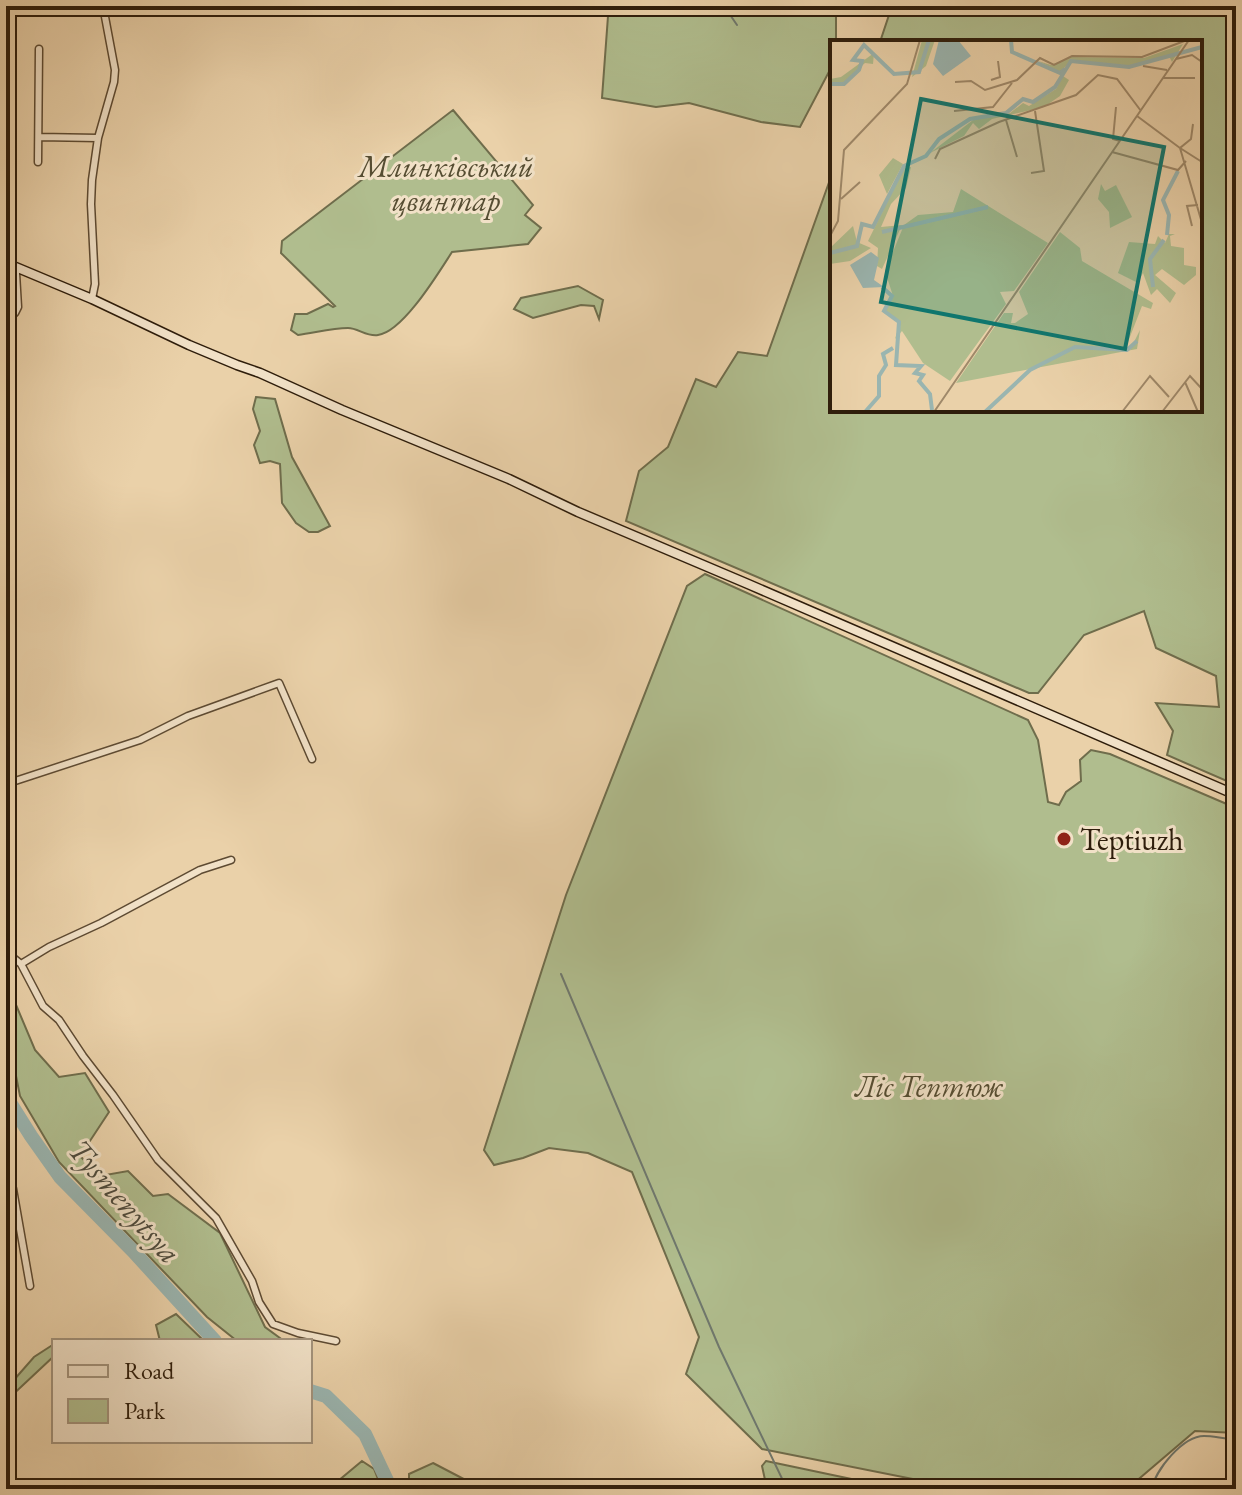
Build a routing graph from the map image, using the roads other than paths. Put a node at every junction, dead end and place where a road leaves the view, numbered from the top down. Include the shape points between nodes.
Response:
1 (103, 6) edge
2 (39, 49) dead end
3 (39, 137) junction
4 (98, 138) junction
5 (38, 162) dead end
6 (6, 263) edge
7 (18, 268) junction
8 (92, 299) junction
9 (6, 314) edge
10 (312, 759) dead end
11 (6, 784) edge
12 (1236, 795) edge
13 (231, 860) dead end
14 (6, 947) edge
15 (21, 964) junction
16 (6, 1171) edge
17 (30, 1286) dead end
18 (336, 1341) dead end

1 - 4 street via 115,70
2 - 3 street
3 - 4 street
3 - 5 street
4 - 8 street via 91,192
6 - 7 street
7 - 8 street
7 - 9 street via 18,307
8 - 12 street
10 - 11 street via 279,683 140,740
13 - 15 street via 200,870
14 - 15 street
15 - 18 street via 43,1006 59,1020 158,1160 216,1218 273,1324
16 - 17 street

